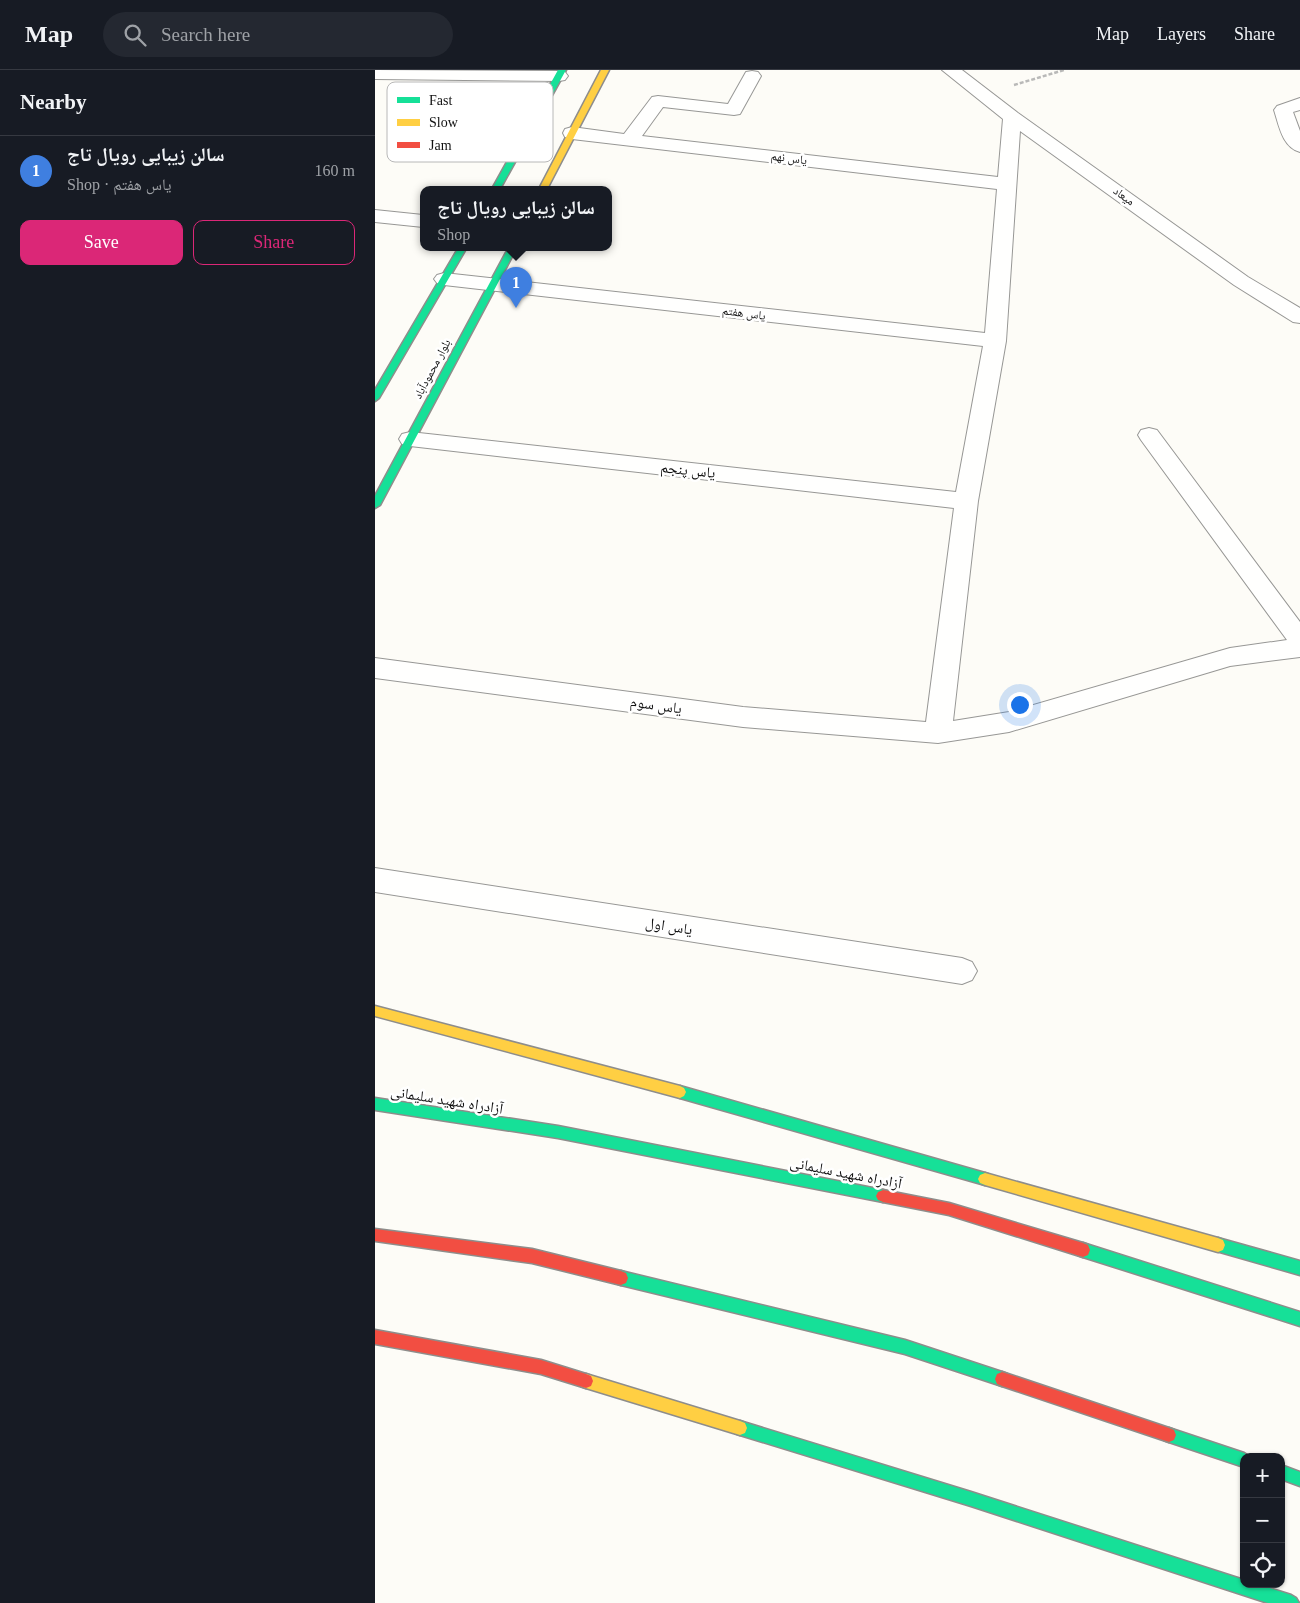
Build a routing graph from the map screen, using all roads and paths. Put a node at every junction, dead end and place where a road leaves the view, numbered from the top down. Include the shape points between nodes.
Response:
1 (605, 70) edge
2 (951, 70) edge
3 (1063, 70) edge
4 (561, 73) edge
5 (375, 74) edge
6 (752, 76) dead end
7 (553, 87) edge
8 (983, 95) junction
9 (1300, 103) edge
10 (1012, 117) junction
11 (572, 133) junction
12 (629, 140) junction
13 (1300, 146) edge
14 (510, 162) edge
15 (1007, 184) junction
16 (497, 186) edge
17 (545, 186) edge
18 (375, 216) edge
19 (420, 221) edge
20 (461, 251) edge
21 (511, 251) edge
22 (445, 279) junction
23 (493, 284) junction
24 (1300, 317) edge
25 (995, 341) junction
26 (375, 398) edge
27 (1149, 435) dead end
28 (410, 439) junction
29 (966, 501) junction
30 (375, 505) edge
31 (1300, 640) edge
32 (1300, 648) edge
33 (375, 668) edge
34 (938, 733) junction
35 (375, 880) edge
36 (962, 971) dead end
37 (375, 1011) edge
38 (375, 1104) edge
39 (375, 1234) edge
40 (1300, 1268) edge
41 (1300, 1319) edge
42 (375, 1337) edge
43 (1240, 1459) edge
44 (1285, 1473) edge
45 (1300, 1479) edge
46 (1291, 1603) edge

1 - 11 main road
2 - 8 street, میعاد
3 - 8 path
4 - 5 street
4 - 7 main road
6 - 12 street via 734,110 658,101
8 - 10 street, میعاد
9 - 13 street via 1283,110 1294,140
10 - 15 street
10 - 24 street, میعاد via 1241,281
11 - 12 street, یاس نهم
11 - 17 main road
12 - 15 street, یاس نهم
14 - 16 main road
15 - 25 street
18 - 19 street
20 - 22 main road
21 - 23 main road, بلوار محمودآباد
22 - 23 street, یاس هفتم
22 - 26 main road
23 - 25 street, یاس هفتم
23 - 28 main road, بلوار محمودآباد
25 - 29 street
27 - 31 street
28 - 29 street, یاس پنجم
28 - 30 main road, بلوار محمودآباد
29 - 34 street
32 - 34 street, یاس سوم via 1230,657 1009,722
33 - 34 street, یاس سوم via 743,716
35 - 36 street, یاس اول
37 - 40 main road via 635,1079
38 - 41 main road, آزادراه شهید سلیمانی via 558,1132 949,1209
39 - 43 main road via 532,1256 905,1347
42 - 46 main road via 541,1367 961,1496
44 - 45 main road

